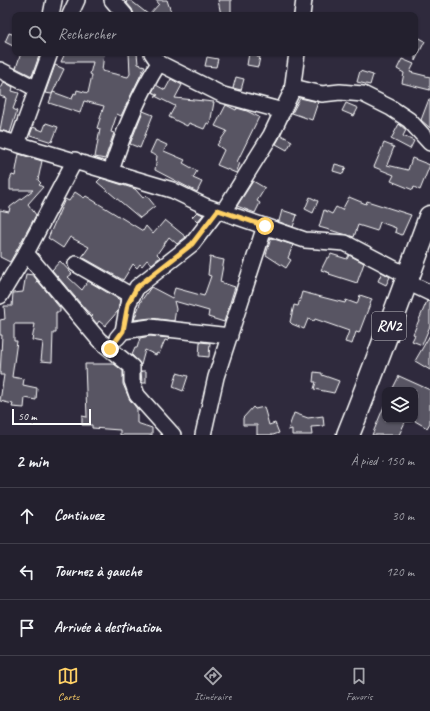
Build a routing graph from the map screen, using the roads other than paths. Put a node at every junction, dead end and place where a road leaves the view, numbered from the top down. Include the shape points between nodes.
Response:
1 (54, 0) edge
2 (77, 0) edge
3 (112, 0) edge
4 (304, 0) edge
5 (52, 12) edge
6 (71, 12) edge
7 (122, 12) edge
8 (302, 12) edge
9 (49, 56) edge
10 (297, 56) edge
11 (155, 58) edge
12 (0, 70) edge
13 (293, 87) junction
14 (36, 89) junction
15 (283, 111) junction
16 (0, 140) edge
17 (430, 143) edge
18 (17, 144) junction
19 (75, 160) junction
20 (111, 171) junction
21 (220, 211) junction
22 (430, 217) edge
23 (265, 226) junction
24 (26, 253) junction
25 (76, 264) dead end
26 (406, 278) junction
27 (430, 293) edge
28 (0, 296) edge
29 (132, 296) junction
30 (123, 331) junction
31 (230, 336) junction
32 (110, 349) junction
33 (172, 435) edge
34 (203, 435) edge
35 (348, 435) edge

1 - 5 street
2 - 6 street
3 - 7 street
4 - 8 street
9 - 14 street
10 - 13 street
11 - 15 street via 224,95
11 - 20 street via 126,126
12 - 14 street
13 - 15 street
13 - 17 street via 322,94 363,94 410,120
14 - 18 street
15 - 21 street via 271,135
16 - 18 street
18 - 19 street
19 - 20 street
19 - 24 street
20 - 21 street via 172,190
21 - 23 street
21 - 29 street via 192,244 137,287
22 - 26 highway, RN2
23 - 26 street via 305,240 345,243
23 - 31 street
24 - 28 street
24 - 32 street via 99,340
25 - 29 street
26 - 27 street
26 - 35 highway, RN2
29 - 30 street
30 - 31 street via 150,327
30 - 32 street
31 - 34 street via 216,377
32 - 33 street via 132,367 132,380 137,395

